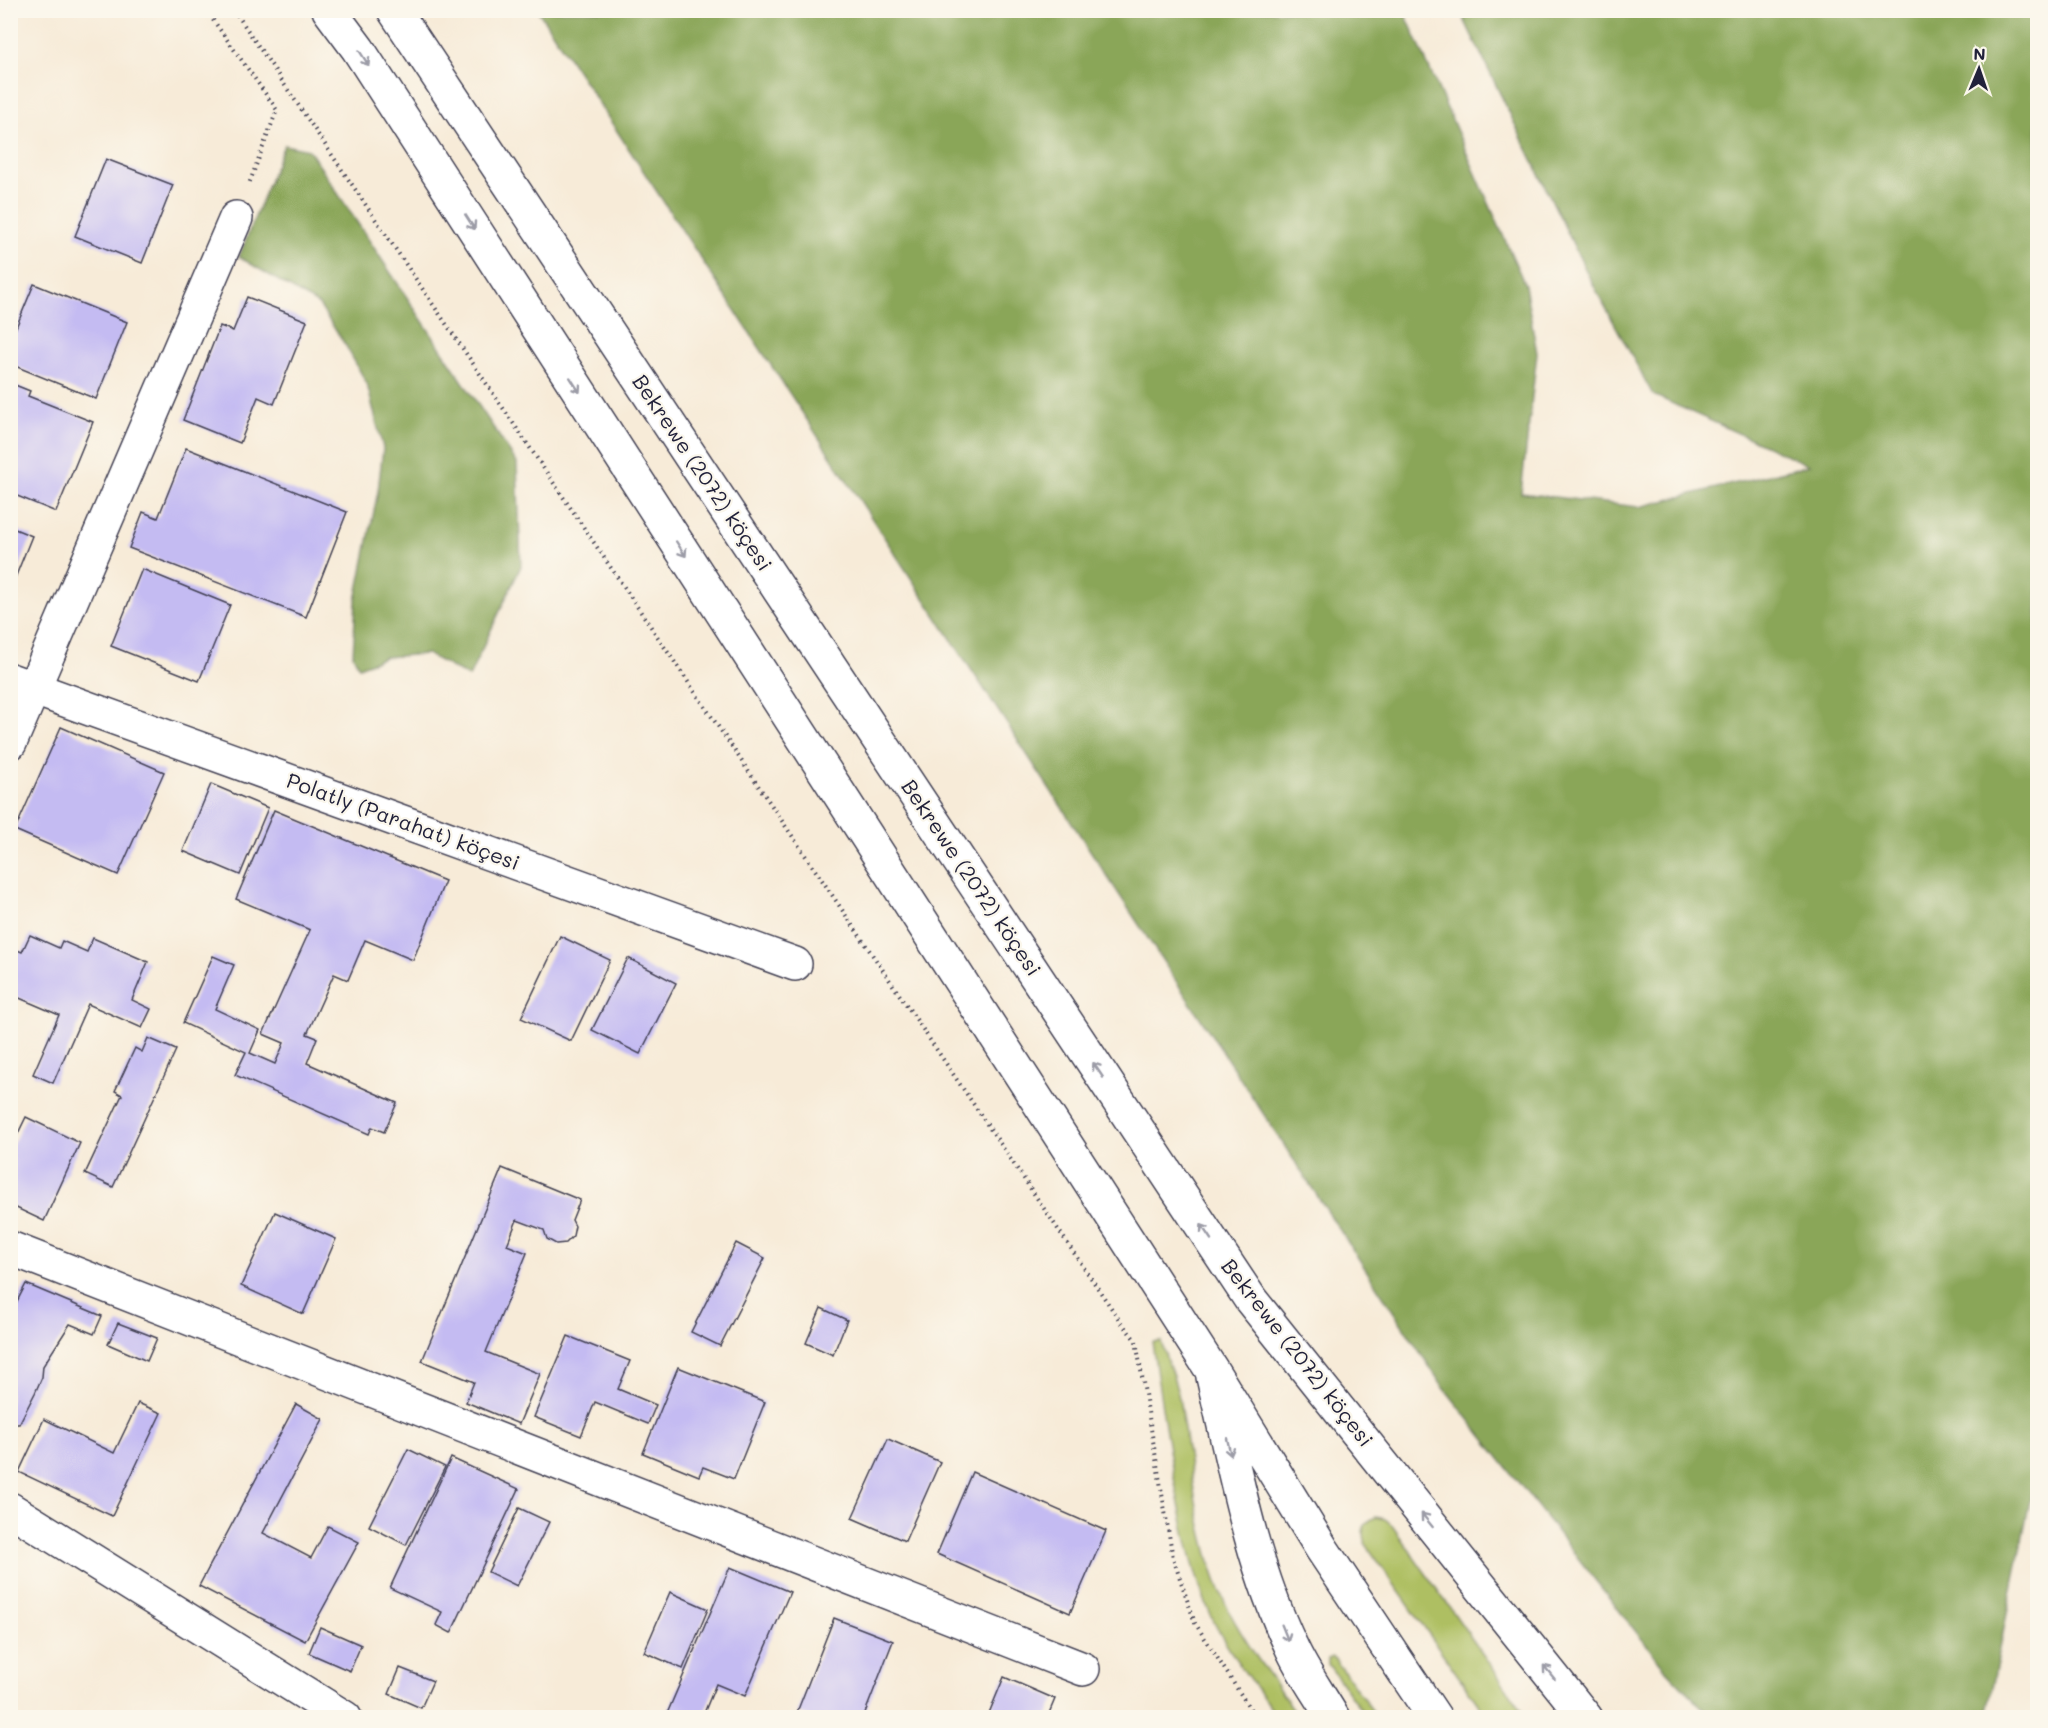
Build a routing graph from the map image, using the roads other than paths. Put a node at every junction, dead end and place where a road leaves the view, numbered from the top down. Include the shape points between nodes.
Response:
1 (330, 10) edge
2 (394, 10) edge
3 (236, 218) road end
4 (23, 685) edge
5 (10, 744) edge
6 (795, 964) dead end
7 (10, 1248) edge
8 (1211, 1369) junction
9 (10, 1509) edge
10 (1083, 1669) dead end
11 (345, 1718) edge
12 (1333, 1718) edge
13 (1435, 1718) edge
14 (1586, 1718) edge

1 -> 8 main road
14 -> 2 main road, Bekrewe (2072) köçesi via 1251,1300
3 - 4 main road
4 - 5 main road
4 - 6 main road, Polatly (Parahat) köçesi
7 - 10 main road
8 -> 12 main road via 1266,1585 1291,1648
8 - 13 main road via 1322,1549
9 - 11 main road

